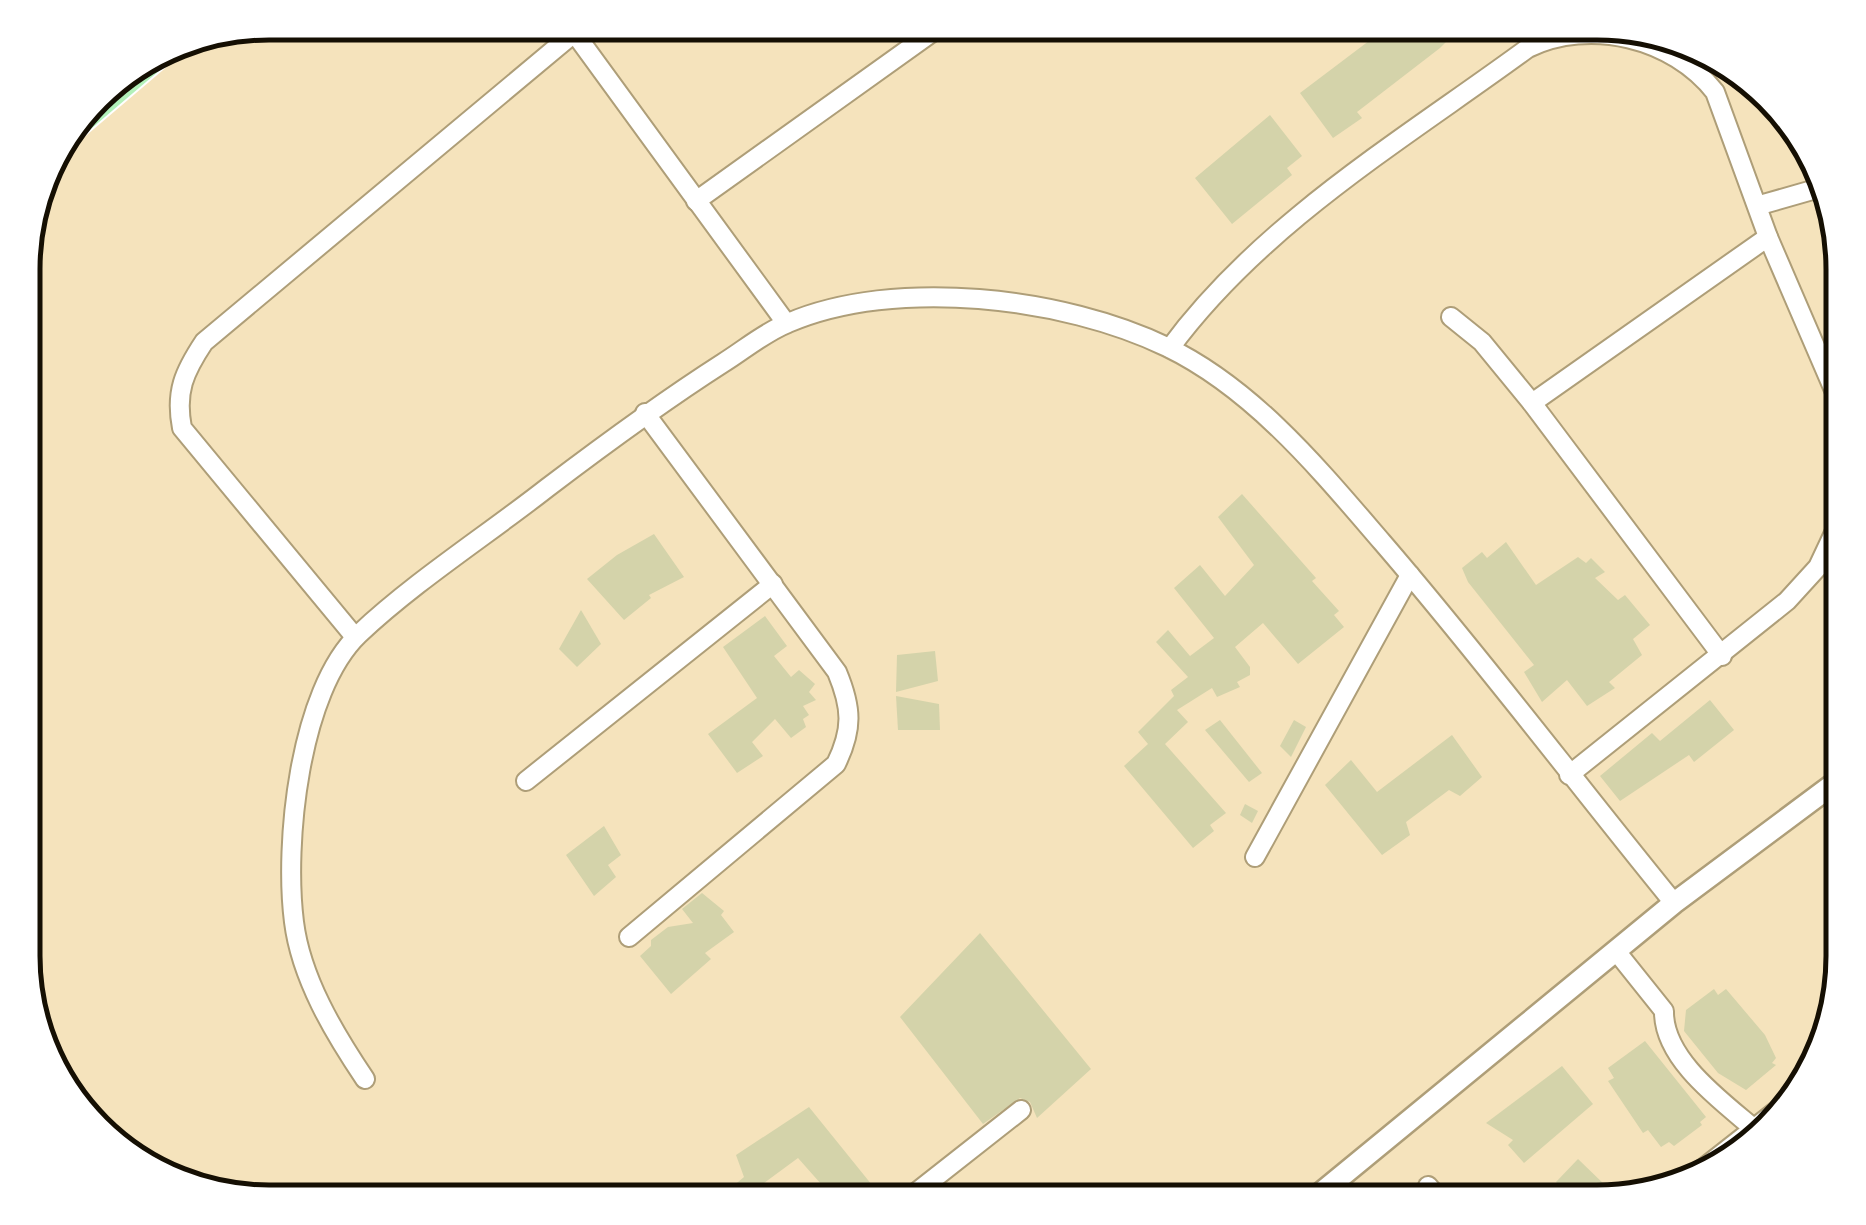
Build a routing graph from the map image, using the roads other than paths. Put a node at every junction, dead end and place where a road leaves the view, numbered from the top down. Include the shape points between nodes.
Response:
1 (564, 40) edge
2 (589, 40) edge
3 (920, 40) edge
4 (1544, 40) edge
5 (1642, 44) edge
6 (1812, 190) edge
7 (696, 200) junction
8 (1760, 205) junction
9 (1768, 237) junction
10 (1451, 317) dead end
11 (786, 323) junction
12 (1170, 348) junction
13 (1826, 372) edge
14 (1532, 403) junction
15 (645, 413) junction
16 (1826, 550) edge
17 (1410, 574) junction
18 (773, 584) junction
19 (356, 637) junction
20 (1722, 656) junction
21 (1570, 775) junction
22 (526, 781) dead end
23 (1826, 790) edge
24 (1255, 857) dead end
25 (1674, 903) junction
26 (629, 936) dead end
27 (1616, 951) junction
28 (364, 1079) dead end
29 (1021, 1110) dead end
30 (1750, 1126) edge
31 (926, 1185) edge
32 (1331, 1185) edge

1 - 19 street via 204,342 183,375 176,402 182,428
2 - 7 street
3 - 7 street
4 - 12 street via 1282,230 1208,296
5 - 8 street via 1701,74 1715,92
6 - 8 street
7 - 11 street
8 - 9 street
9 - 13 street
9 - 14 street
10 - 14 street via 1482,342
11 - 12 street via 846,306 937,297 1083,317
11 - 15 street
12 - 17 street via 1228,384 1299,448
14 - 20 street
15 - 18 street
15 - 19 street
16 - 20 street via 1787,601
17 - 21 street
17 - 24 street
18 - 22 street
18 - 26 street via 837,672 851,707 849,737 836,764
19 - 28 street via 323,692 305,741 295,804 294,924 336,1035
20 - 21 street
21 - 25 street
23 - 25 street
25 - 27 street
27 - 30 street via 1664,1012 1664,1030 1686,1062
27 - 32 street
29 - 31 street

